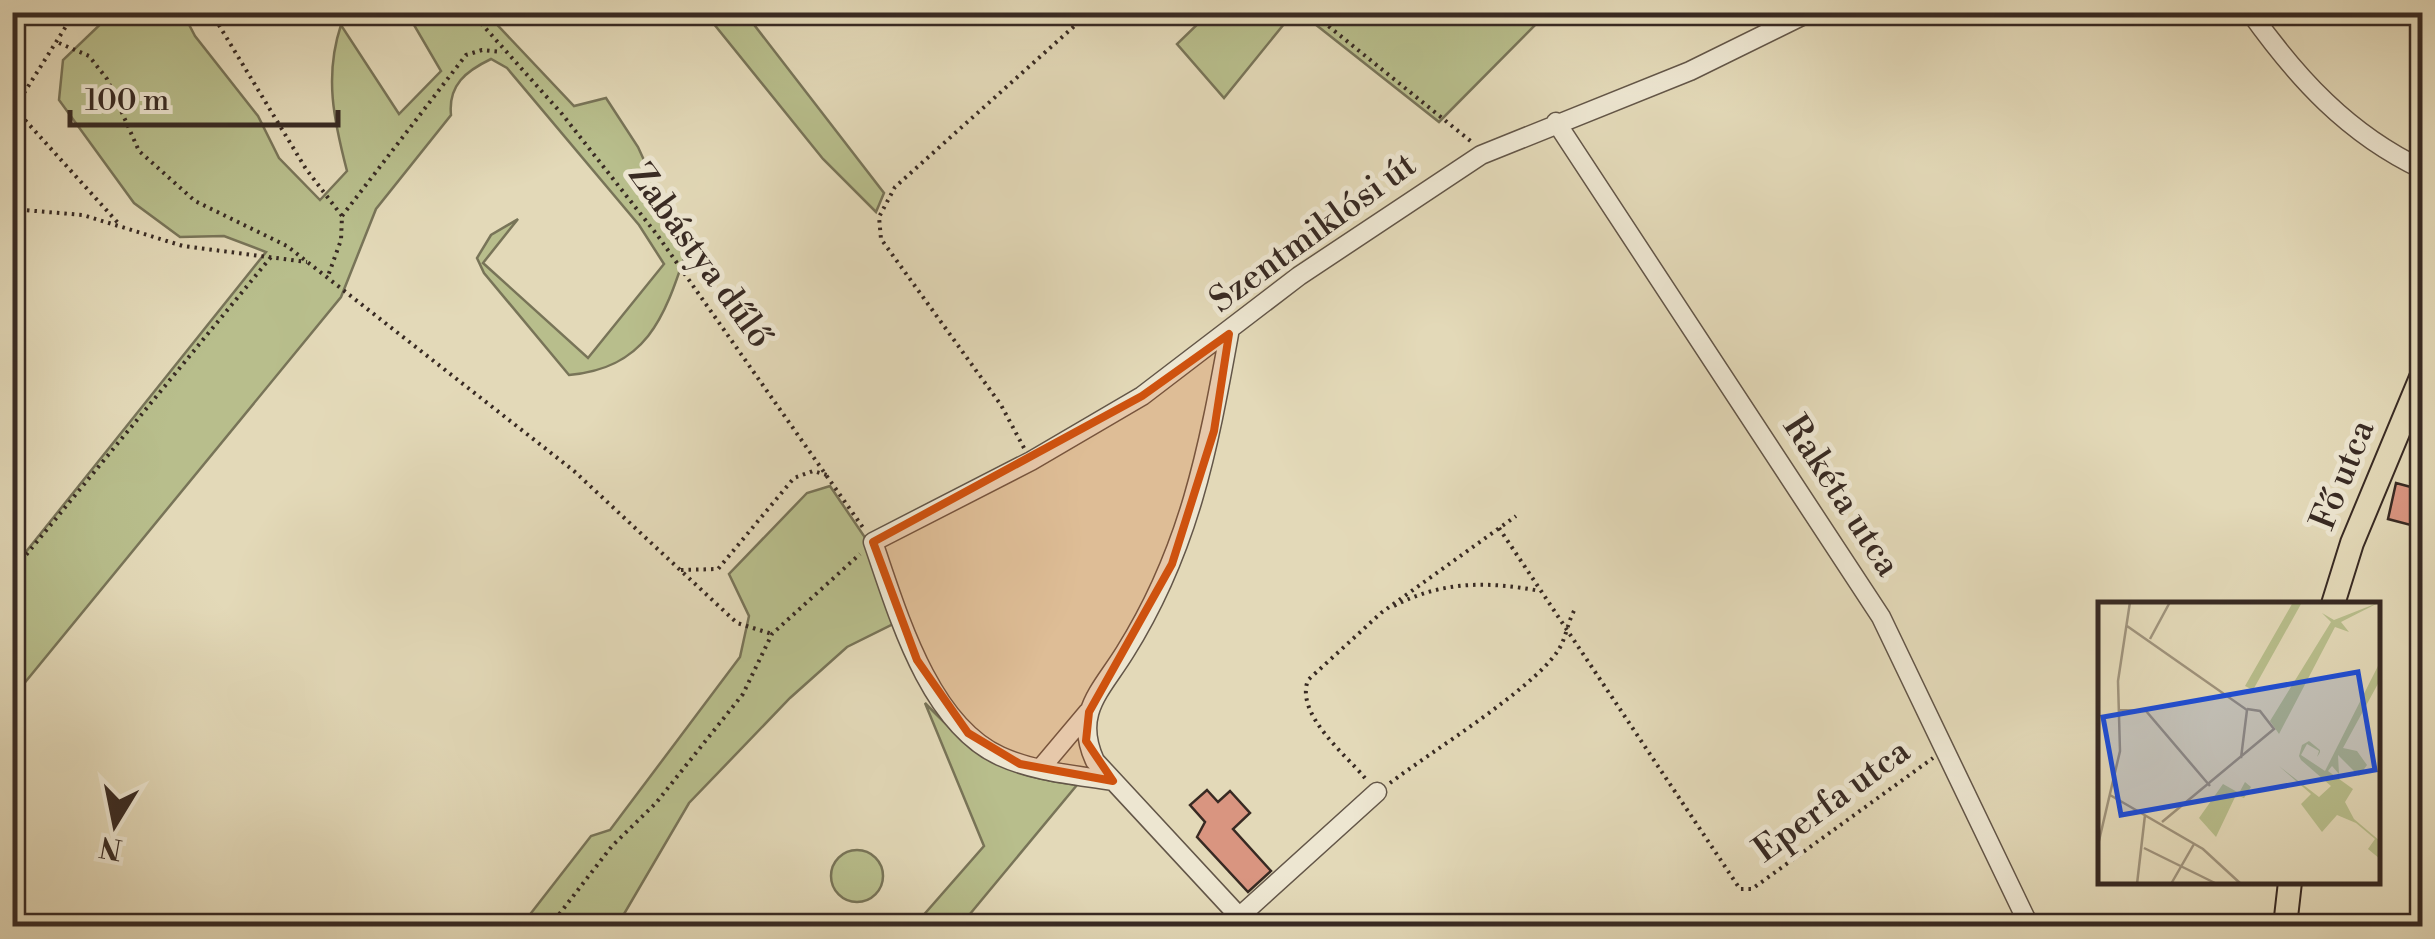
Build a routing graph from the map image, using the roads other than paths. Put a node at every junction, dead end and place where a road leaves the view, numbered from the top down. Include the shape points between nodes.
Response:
1 (1810, 12) edge
2 (2250, 12) edge
3 (1556, 122) junction
4 (2422, 169) edge
5 (1229, 334) junction
6 (2422, 375) edge
7 (2334, 602) edge
8 (1089, 712) junction
9 (1040, 768) junction
10 (1113, 781) junction
11 (1377, 792) road end
12 (2290, 884) edge
13 (1244, 922) edge
14 (2034, 926) edge
15 (2284, 926) edge

1 - 3 street, Szentmiklósi út via 1690,72
2 - 4 street via 2329,109
3 - 5 street, Szentmiklósi út via 1481,155 1299,276
3 - 14 street, Rakéta utca via 1881,617
5 - 8 street via 1214,431 1172,564
5 - 9 street, Szentmiklósi út via 1142,396 874,542 904,630 942,699 986,748
6 - 7 main road, Fő utca
8 - 9 street
8 - 10 street via 1086,742
9 - 10 street
10 - 13 street
11 - 13 street
12 - 15 main road

